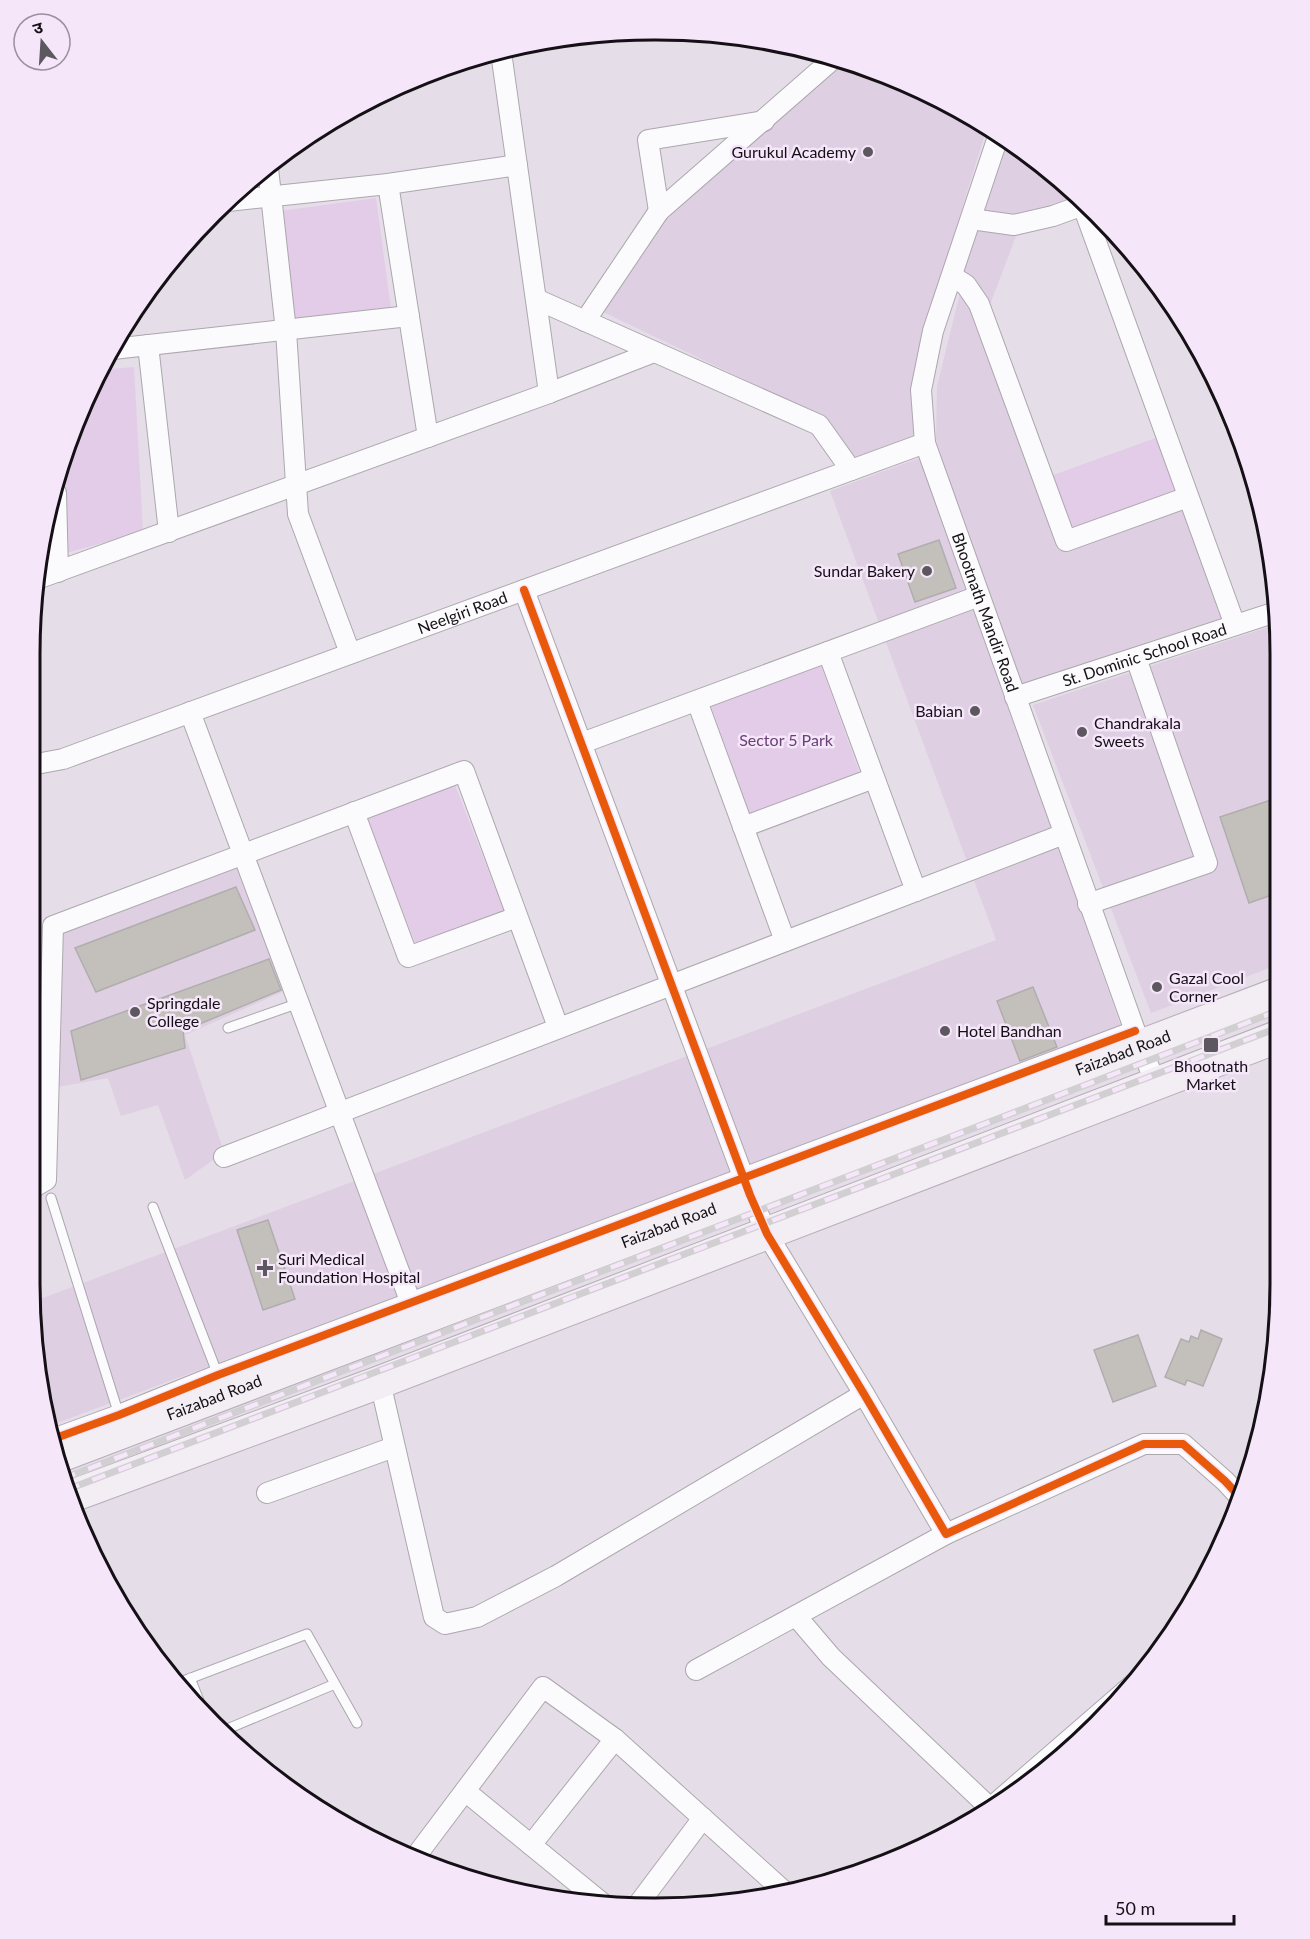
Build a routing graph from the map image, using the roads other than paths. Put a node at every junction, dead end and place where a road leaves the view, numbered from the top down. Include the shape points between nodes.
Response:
1 (502, 60) edge
2 (826, 65) edge
3 (764, 121) junction
4 (996, 144) edge
5 (517, 165) junction
6 (269, 177) edge
7 (388, 184) junction
8 (272, 196) junction
9 (243, 199) edge
10 (1076, 208) edge
11 (659, 211) junction
12 (971, 219) junction
13 (1090, 221) edge
14 (952, 276) junction
15 (536, 299) junction
16 (409, 316) junction
17 (585, 321) junction
18 (286, 331) junction
19 (148, 345) junction
20 (123, 348) edge
21 (654, 352) junction
22 (549, 393) junction
23 (428, 437) junction
24 (925, 443) junction
25 (851, 470) junction
26 (296, 486) junction
27 (1188, 497) junction
28 (57, 515) edge
29 (169, 532) junction
30 (58, 572) junction
31 (46, 576) edge
32 (524, 590) junction
33 (979, 596) junction
34 (1268, 615) edge
35 (1235, 625) junction
36 (828, 652) junction
37 (350, 653) junction
38 (1136, 658) junction
39 (1015, 698) junction
40 (697, 701) junction
41 (190, 712) junction
42 (582, 743) junction
43 (41, 763) edge
44 (874, 778) junction
45 (354, 812) junction
46 (743, 827) junction
47 (1064, 834) junction
48 (244, 854) junction
49 (916, 891) junction
50 (1089, 904) junction
51 (518, 917) junction
52 (785, 941) junction
53 (672, 984) junction
54 (1270, 996) edge
55 (299, 1003) junction
56 (228, 1028) dead end
57 (558, 1028) junction
58 (1137, 1038) junction
59 (1270, 1040) edge
60 (1156, 1084) junction
61 (339, 1112) junction
62 (224, 1157) dead end
63 (41, 1183) edge
64 (747, 1186) junction
65 (51, 1198) dead end
66 (153, 1207) dead end
67 (767, 1234) junction
68 (414, 1312) junction
69 (218, 1375) junction
70 (380, 1382) junction
71 (864, 1394) junction
72 (119, 1415) junction
73 (60, 1437) edge
74 (394, 1447) junction
75 (64, 1454) edge
76 (1234, 1490) edge
77 (267, 1493) dead end
78 (77, 1494) edge
79 (946, 1534) junction
80 (796, 1616) junction
81 (696, 1670) dead end
82 (190, 1678) junction
83 (185, 1680) edge
84 (335, 1684) junction
85 (196, 1692) edge
86 (357, 1723) dead end
87 (230, 1728) edge
88 (615, 1739) junction
89 (465, 1791) junction
90 (984, 1802) edge
91 (703, 1818) junction
92 (531, 1845) junction
93 (419, 1852) edge
94 (778, 1886) edge
95 (591, 1895) edge
96 (643, 1898) edge

1 - 5 street
2 - 3 street
3 - 11 street
3 - 11 street via 648,140
4 - 12 street, Bhootnath Mandir Road
5 - 7 street
5 - 15 street
6 - 8 street
7 - 8 street
7 - 16 street
8 - 9 street
8 - 18 street
10 - 12 street via 1014,225
11 - 17 street
12 - 14 street, Bhootnath Mandir Road
13 - 27 street
14 - 24 street, Bhootnath Mandir Road via 933,331 921,390
14 - 27 street via 966,285 979,304 1066,541
15 - 17 street
15 - 22 street
16 - 18 street
16 - 23 street
17 - 21 street
18 - 19 street
18 - 26 street
19 - 20 street
19 - 29 street
21 - 22 street
21 - 25 street via 819,426
22 - 23 street
23 - 26 street
24 - 25 street, Neelgiri Road
24 - 33 street, Bhootnath Mandir Road
25 - 32 street, Neelgiri Road
26 - 29 street
26 - 37 street via 298,514
27 - 35 street
28 - 30 street
29 - 30 street
30 - 31 street
32 - 37 street, Neelgiri Road
32 - 42 street
33 - 36 street
33 - 39 street, Bhootnath Mandir Road
34 - 35 street, St. Dominic School Road
35 - 38 street, St. Dominic School Road
36 - 40 street
36 - 44 street
37 - 41 street, Neelgiri Road
38 - 39 street, St. Dominic School Road
38 - 50 street via 1207,863
39 - 47 street, Bhootnath Mandir Road
40 - 42 street
40 - 46 street
41 - 43 street, Neelgiri Road via 63,759
41 - 48 street
42 - 53 street
44 - 46 street
44 - 49 street
45 - 48 street
45 - 51 street via 408,957
45 - 51 street via 464,771
46 - 52 street
47 - 49 street
47 - 50 street, Bhootnath Mandir Road
48 - 55 street
48 - 63 street via 52,926 46,1180
49 - 52 street
50 - 58 street, Bhootnath Mandir Road
51 - 57 street
52 - 53 street
53 - 57 street
53 - 64 street
54 - 58 main road, Faizabad Road
55 - 56 lane
55 - 61 street
57 - 61 street
58 - 60 street, Bhootnath Mandir Road
58 - 64 main road, Faizabad Road
59 - 60 main road
60 - 67 main road
61 - 62 street
61 - 68 street
64 - 67 street
64 - 68 main road, Faizabad Road
65 - 72 lane
66 - 69 lane
67 - 70 main road
67 - 71 street
68 - 69 street
68 - 75 main road, Faizabad Road
69 - 72 street
70 - 74 street
70 - 78 main road
71 - 74 street via 556,1576 477,1617 445,1624 434,1617
71 - 79 street
72 - 73 street
74 - 77 street
76 - 79 street via 1183,1444 1144,1444
79 - 80 street
80 - 81 street
80 - 90 street via 831,1656
82 - 83 lane
82 - 84 lane via 307,1634
82 - 85 lane
84 - 86 lane
84 - 87 lane
88 - 89 street via 543,1687
88 - 91 street
88 - 92 street
89 - 92 street
89 - 93 street
91 - 94 street
91 - 96 street
92 - 95 street

